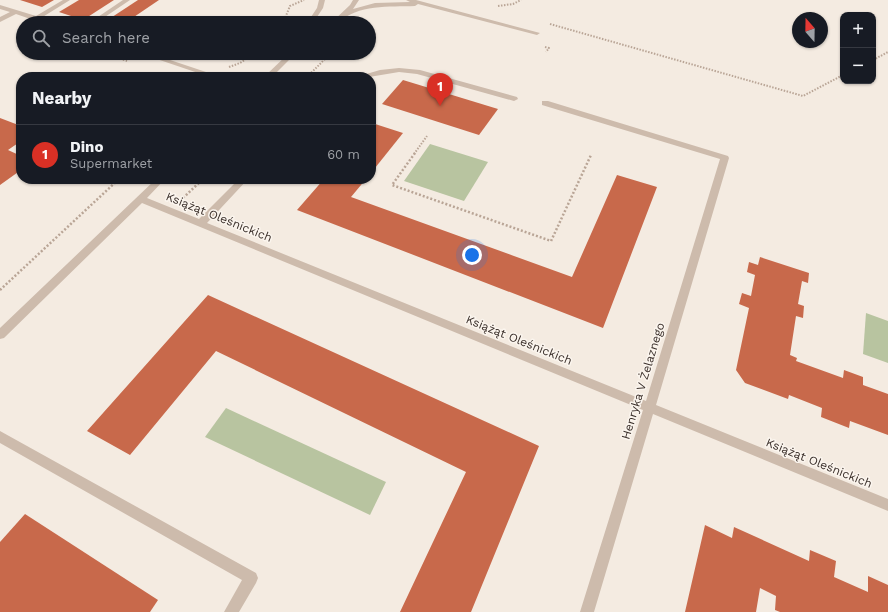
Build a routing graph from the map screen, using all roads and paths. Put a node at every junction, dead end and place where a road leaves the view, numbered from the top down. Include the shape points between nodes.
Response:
1 (67, 0) edge
2 (127, 0) edge
3 (304, 0) edge
4 (322, 0) edge
5 (328, 0) edge
6 (356, 0) edge
7 (409, 0) edge
8 (426, 4) junction
9 (0, 7) edge
10 (320, 8) junction
11 (492, 8) dead end
12 (500, 10) dead end
13 (15, 12) junction
14 (344, 14) joint
15 (27, 16) edge
16 (41, 16) edge
17 (103, 16) edge
18 (286, 16) edge
19 (315, 16) edge
20 (0, 20) edge
21 (545, 23) dead end
22 (537, 34) dead end
23 (542, 46) dead end
24 (546, 52) dead end
25 (888, 52) edge
26 (876, 58) edge
27 (164, 60) edge
28 (285, 60) edge
29 (324, 60) edge
30 (201, 72) edge
31 (273, 72) edge
32 (312, 72) edge
33 (376, 73) edge
34 (840, 77) edge
35 (514, 99) dead end
36 (545, 103) dead end
37 (427, 136) dead end
38 (591, 155) dead end
39 (114, 184) edge
40 (156, 184) edge
41 (198, 184) edge
42 (239, 184) edge
43 (140, 199) junction
44 (170, 211) junction
45 (200, 224) junction
46 (0, 290) edge
47 (0, 335) edge
48 (649, 407) junction
49 (0, 437) edge
50 (888, 505) edge
51 (231, 612) edge
52 (587, 612) edge

1 - 16 street
2 - 17 street
3 - 18 path via 290,6
4 - 10 street
5 - 10 street
6 - 14 street
7 - 8 street
8 - 14 street via 386,4 363,7
8 - 22 street
9 - 13 street
10 - 19 street
11 - 12 path
13 - 15 street
13 - 20 street
21 - 34 path via 803,96
23 - 24 path via 549,48
25 - 26 path
27 - 30 street
28 - 31 street
29 - 32 path
33 - 35 street via 399,70 417,72
36 - 48 street, Henryka V Żelaznego via 725,158
37 - 38 path via 392,185 551,241
39 - 46 path
40 - 43 street
41 - 44 path
42 - 45 street
43 - 44 street, Książąt Oleśnickich
43 - 47 street
44 - 45 street, Książąt Oleśnickich
45 - 48 street, Książąt Oleśnickich
48 - 50 street, Książąt Oleśnickich
48 - 52 street, Henryka V Żelaznego
49 - 51 street via 251,578

